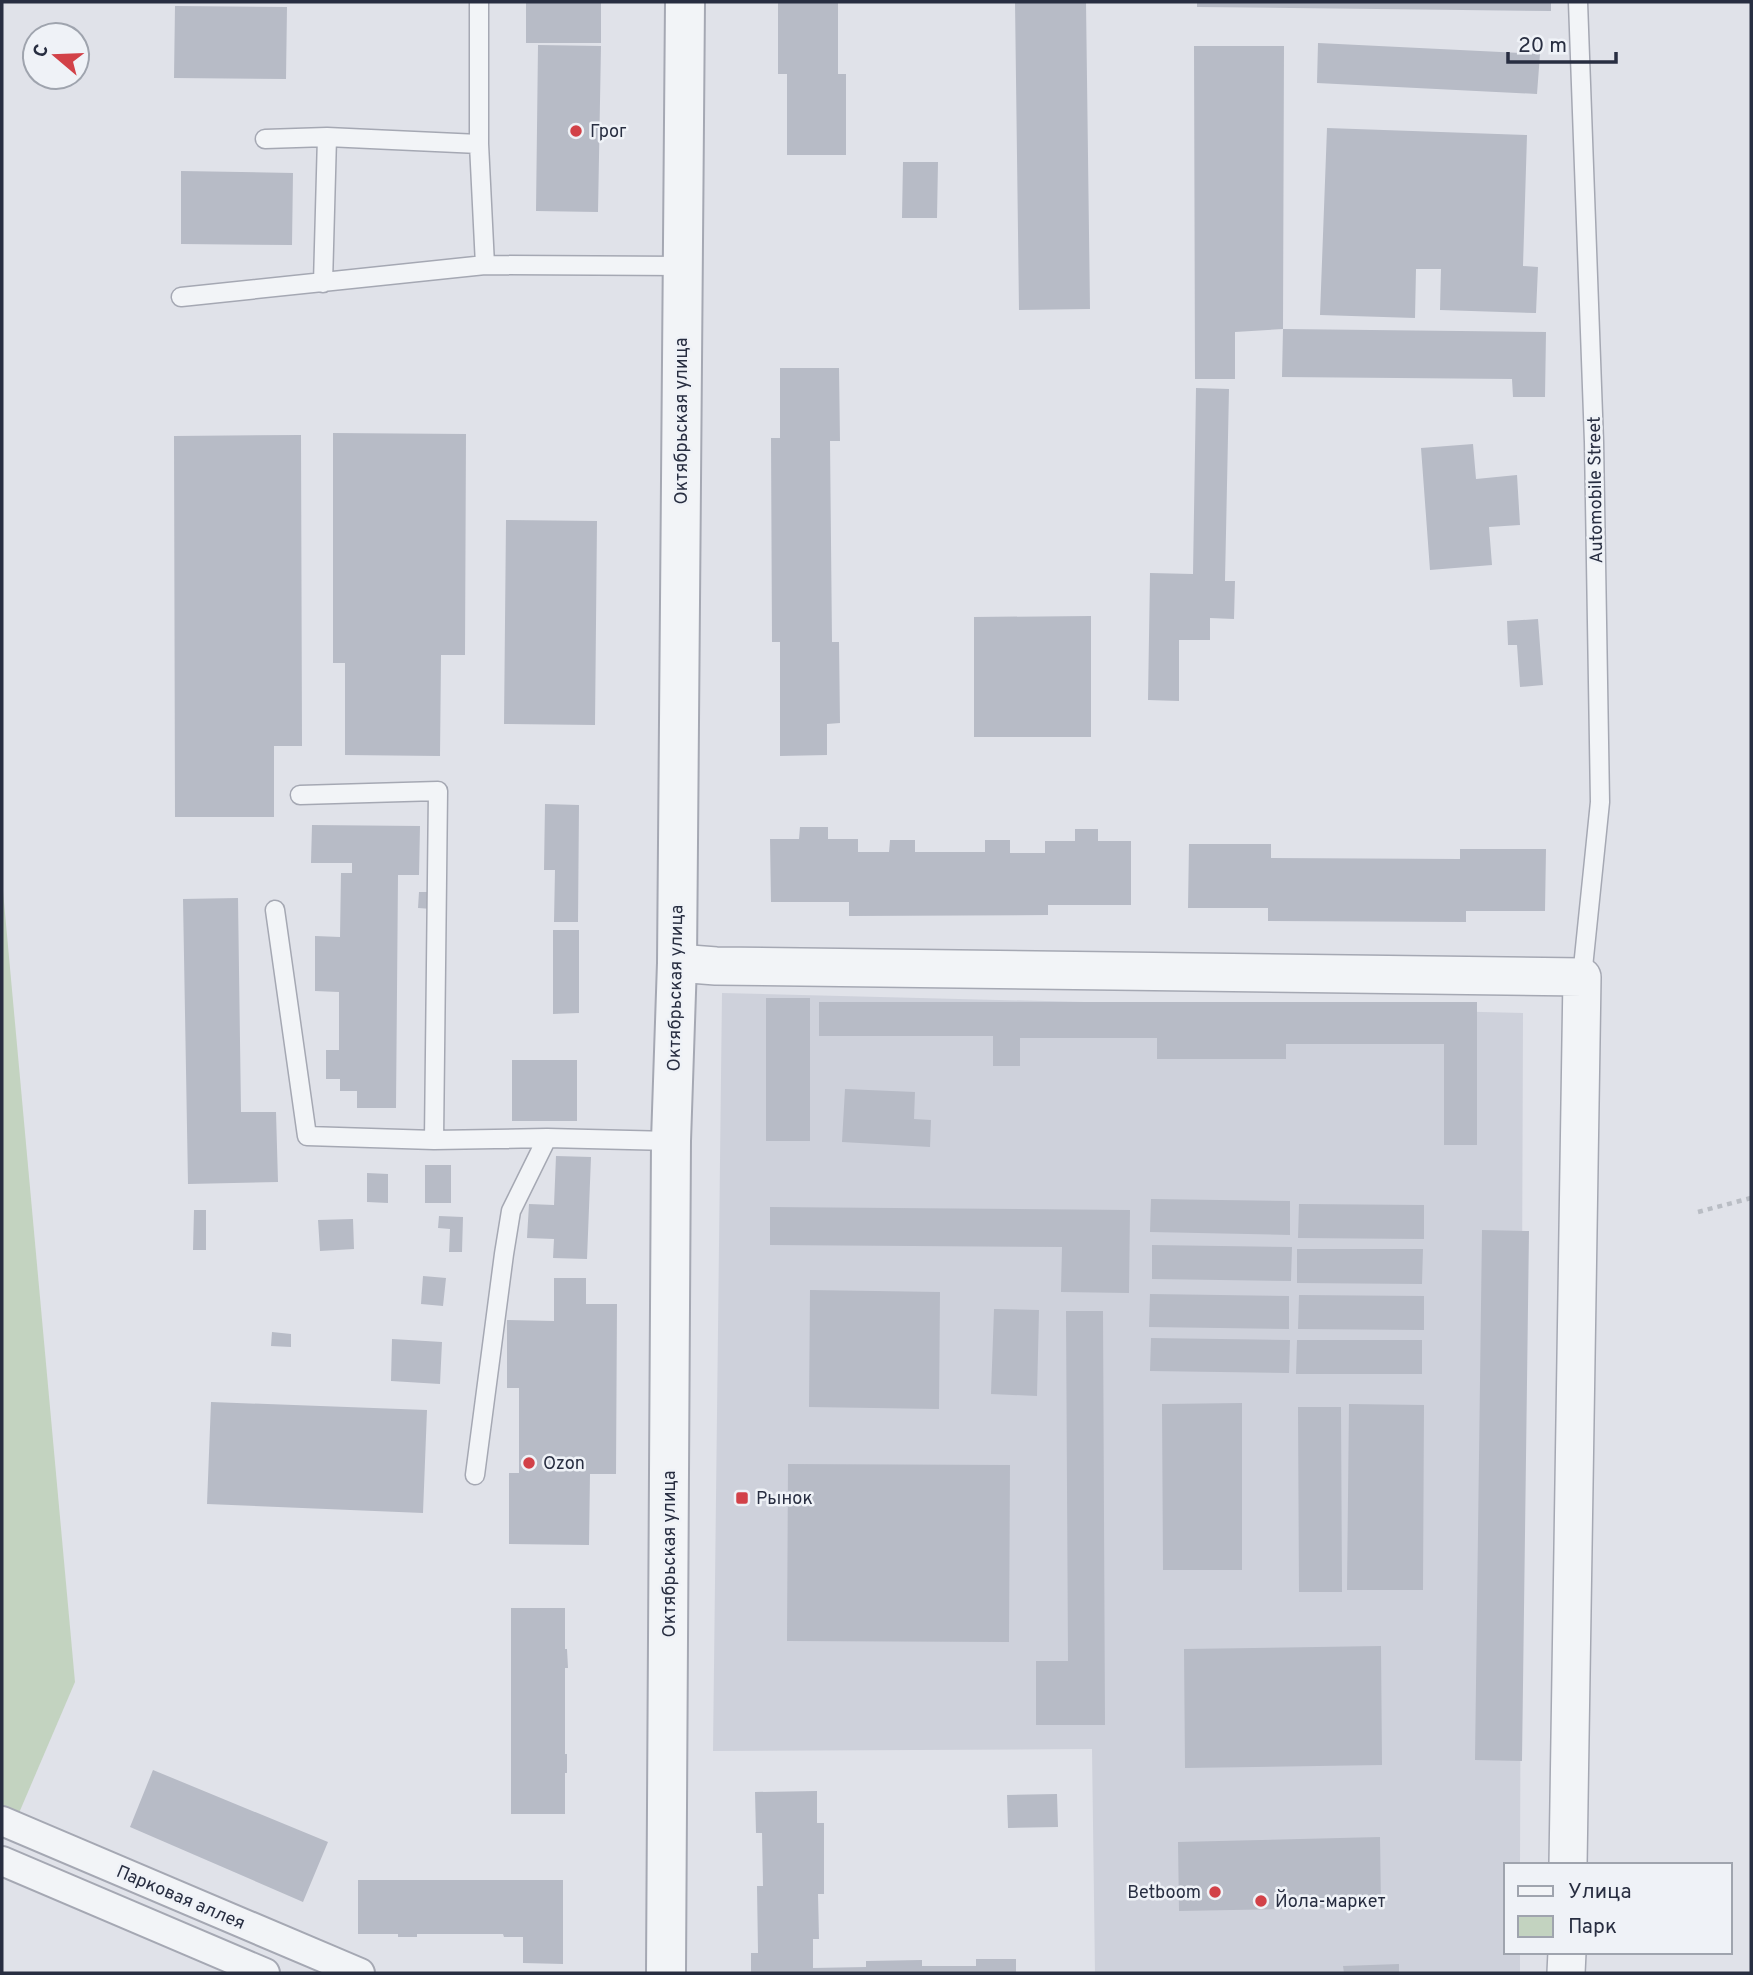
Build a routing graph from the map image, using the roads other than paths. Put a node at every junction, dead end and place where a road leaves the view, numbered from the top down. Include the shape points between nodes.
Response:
1 (479, 2) edge
2 (685, 2) edge
3 (1578, 2) edge
4 (327, 137) junction
5 (265, 139) dead end
6 (479, 144) junction
7 (485, 265) junction
8 (682, 266) junction
9 (323, 283) junction
10 (181, 297) dead end
11 (300, 795) dead end
12 (275, 911) dead end
13 (677, 963) junction
14 (1582, 977) junction
15 (547, 1138) junction
16 (434, 1140) junction
17 (671, 1140) junction
18 (475, 1475) dead end
19 (2, 1821) edge
20 (2, 1861) edge
21 (1568, 1863) edge
22 (1567, 1954) edge
23 (265, 1973) edge
24 (360, 1973) edge
25 (666, 1973) edge
26 (1566, 1973) edge

1 - 6 lane
2 - 8 street, Октябрьская улица
3 - 14 lane, Automobile Street via 1594,442 1600,802
4 - 5 lane
4 - 6 lane
4 - 9 lane
6 - 7 lane
7 - 8 lane
7 - 9 lane
8 - 13 street, Октябрьская улица
9 - 10 lane
11 - 16 lane via 438,791
12 - 16 lane via 307,1136
13 - 14 street
13 - 17 street, Октябрьская улица
14 - 21 street
15 - 16 lane
15 - 17 lane
15 - 18 lane via 511,1211
17 - 25 street, Октябрьская улица
19 - 24 street, Парковая аллея
20 - 23 street, Парковая аллея
22 - 26 street

